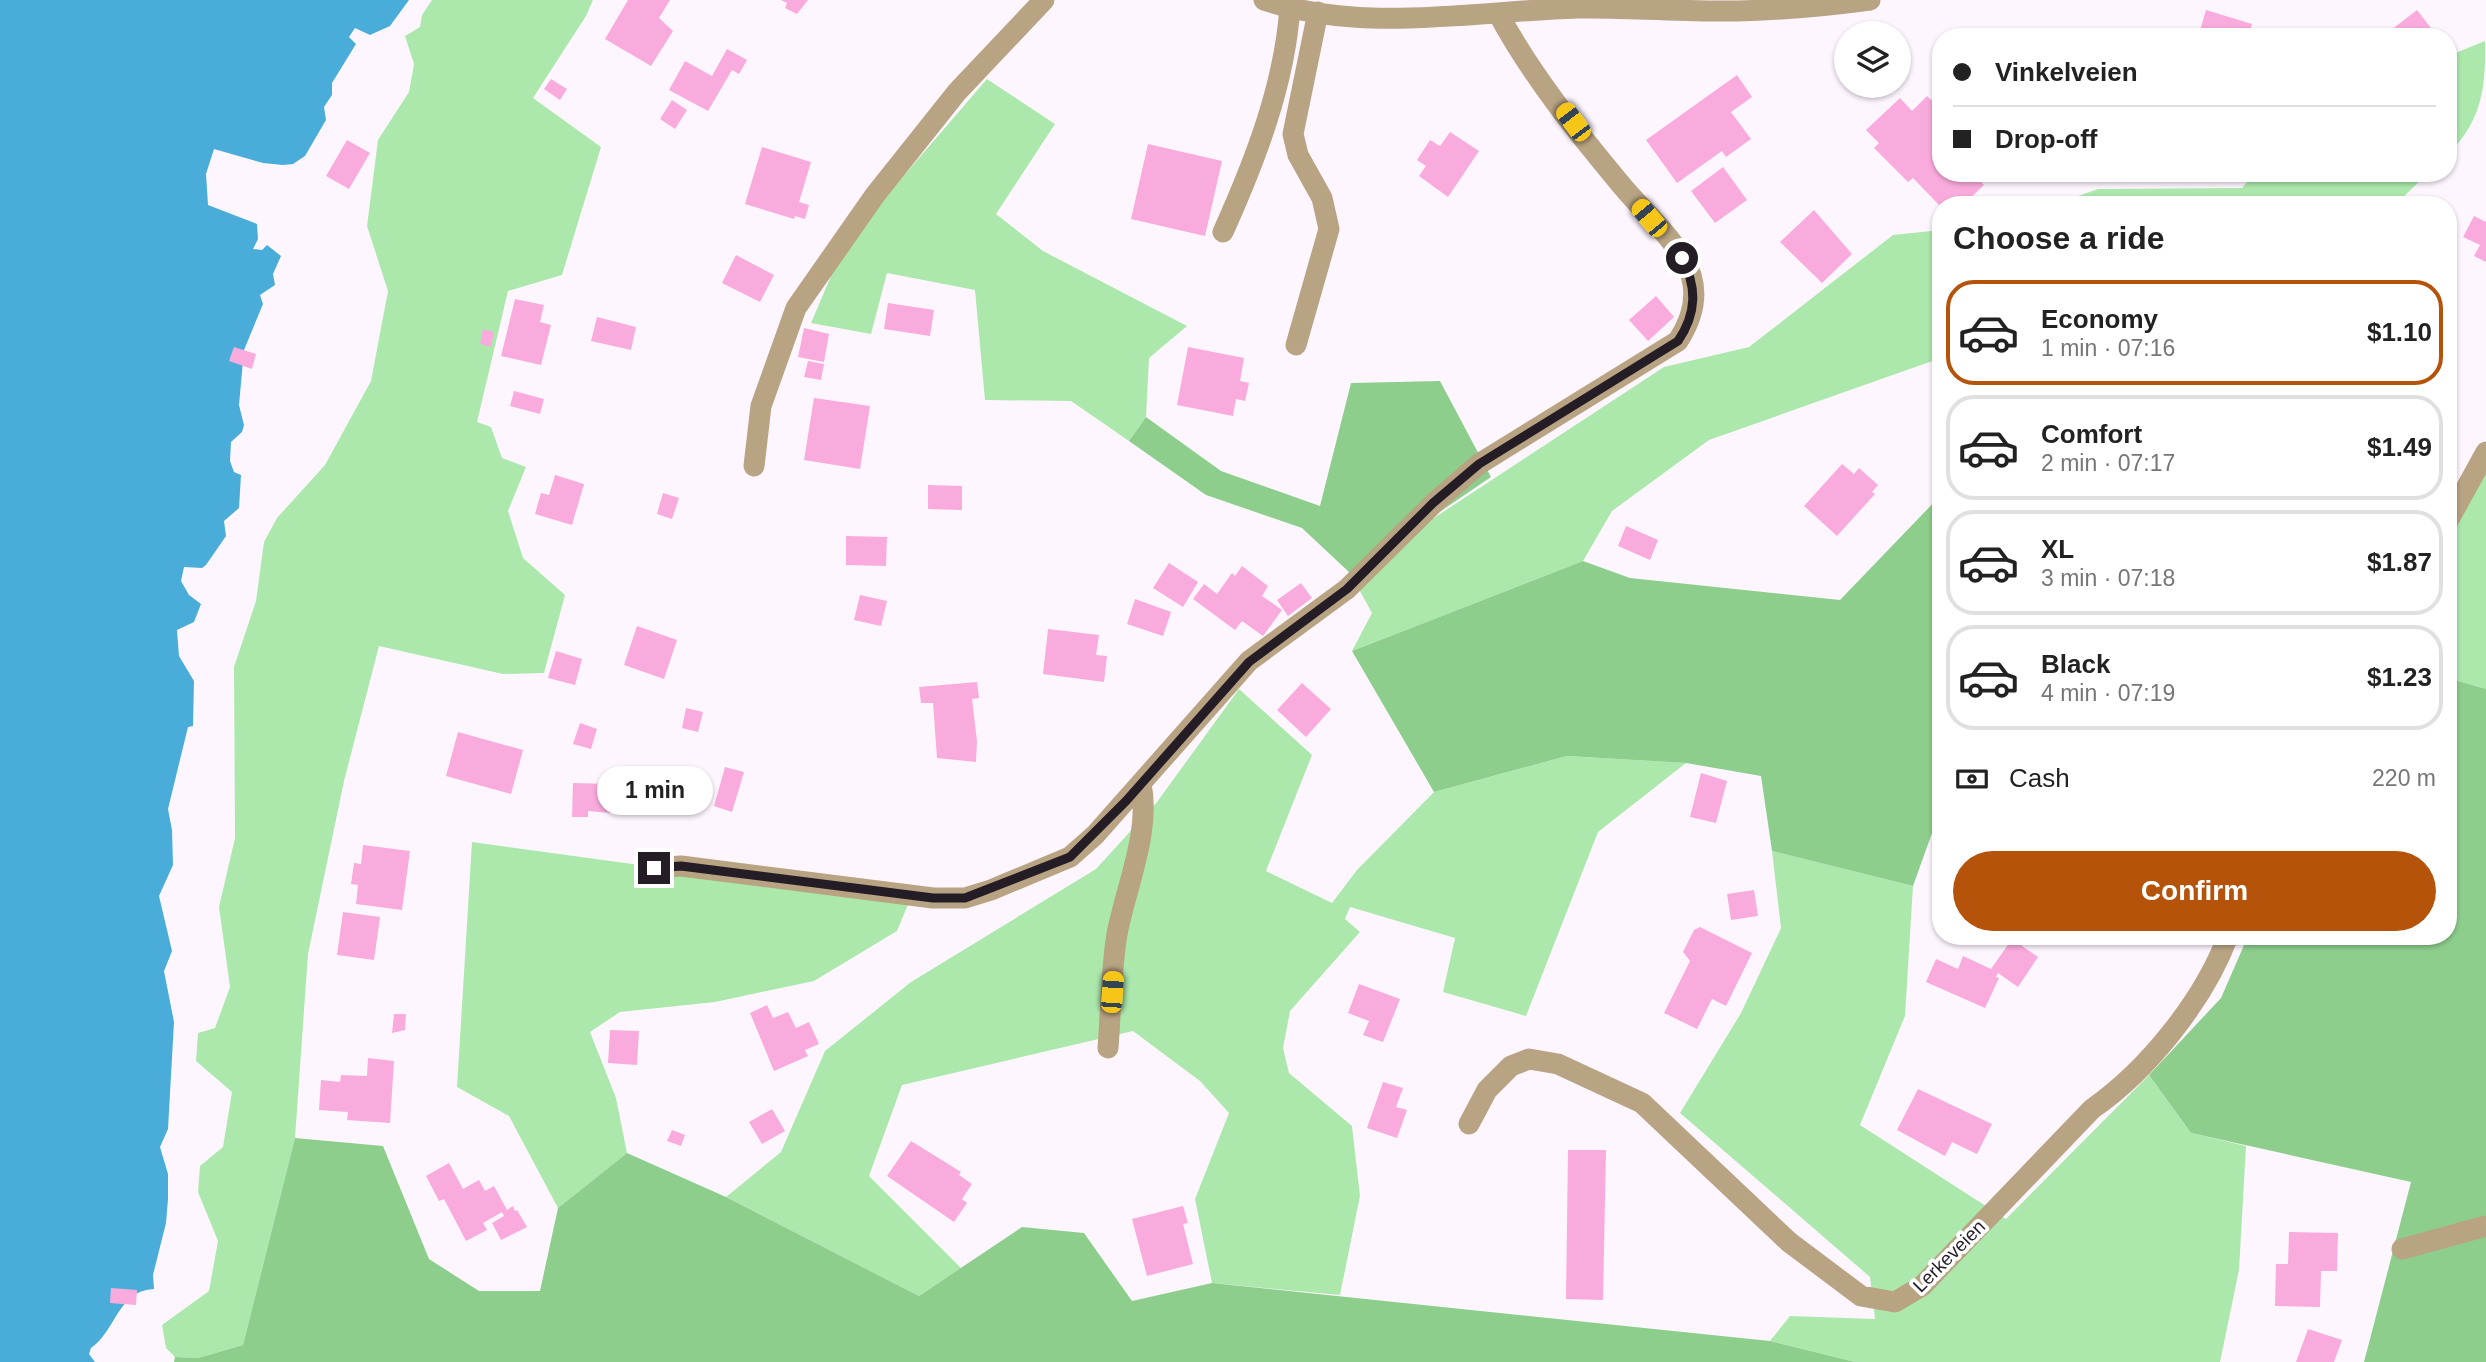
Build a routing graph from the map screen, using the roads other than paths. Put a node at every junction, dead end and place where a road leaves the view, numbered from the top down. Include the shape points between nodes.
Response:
1 (1044, 0) edge
2 (1264, 0) edge
3 (1870, 0) edge
4 (1290, 6) junction
5 (1318, 12) junction
6 (1498, 13) junction
7 (1223, 232) dead end
8 (1296, 345) dead end
9 (2486, 452) edge
10 (754, 466) dead end
11 (2457, 505) edge
12 (1141, 784) junction
13 (654, 868) dead end
14 (2224, 945) edge
15 (1108, 1048) dead end
16 (1469, 1124) dead end
17 (2486, 1226) edge
18 (2402, 1249) dead end

1 - 10 street via 957,92 875,195 796,308 761,406
2 - 4 street
3 - 6 street via 1809,9 1582,8
4 - 5 street
4 - 7 street via 1282,69
5 - 6 street via 1410,17
5 - 8 street via 1293,134 1298,155 1322,198 1329,229
6 - 12 street via 1530,65 1682,258 1695,295 1685,331 1667,349 1479,464 1347,589 1249,662
9 - 11 street
12 - 13 street via 1070,857 965,898 933,898 681,866
12 - 15 street via 1140,834 1117,936
14 - 16 street, Lerkeveien via 2204,990 2161,1043 1922,1286 1895,1302 1850,1289 1788,1242 1642,1102 1612,1087 1539,1058 1529,1059 1511,1066 1495,1081
17 - 18 street

